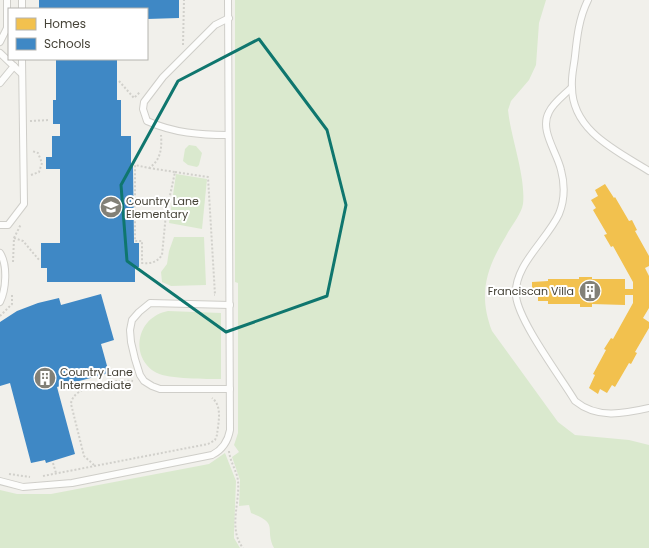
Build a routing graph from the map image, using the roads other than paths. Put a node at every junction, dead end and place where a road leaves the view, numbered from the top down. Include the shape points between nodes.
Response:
1 (7, 0) edge
2 (228, 0) edge
3 (588, 0) edge
4 (229, 18) junction
5 (8, 28) edge
6 (0, 42) edge
7 (0, 53) edge
8 (22, 60) edge
9 (14, 66) junction
10 (21, 73) junction
11 (0, 83) edge
12 (572, 88) junction
13 (228, 135) junction
14 (649, 171) edge
15 (0, 225) edge
16 (0, 253) edge
17 (0, 302) edge
18 (230, 305) junction
19 (230, 390) junction
20 (649, 408) edge
21 (0, 481) edge

1 - 5 lane
2 - 4 lane
3 - 12 lane via 578,28
4 - 13 lane
4 - 13 lane via 215,25 164,77 144,102 143,109 147,121 161,127 193,134
5 - 6 lane
7 - 9 lane
8 - 10 lane
9 - 10 lane
9 - 11 lane
10 - 15 lane via 24,204 8,225
12 - 14 lane via 576,107 584,123 595,135
12 - 20 lane via 549,111 546,122 547,132 561,169 564,199 558,215 517,277 516,297 522,317 575,401 584,409 594,413 621,414
13 - 18 lane
16 - 17 lane via 5,269
18 - 19 lane
18 - 19 lane via 150,303 132,320 130,330 140,375 152,386
19 - 21 lane via 229,436 219,451 212,455 72,483 23,487

